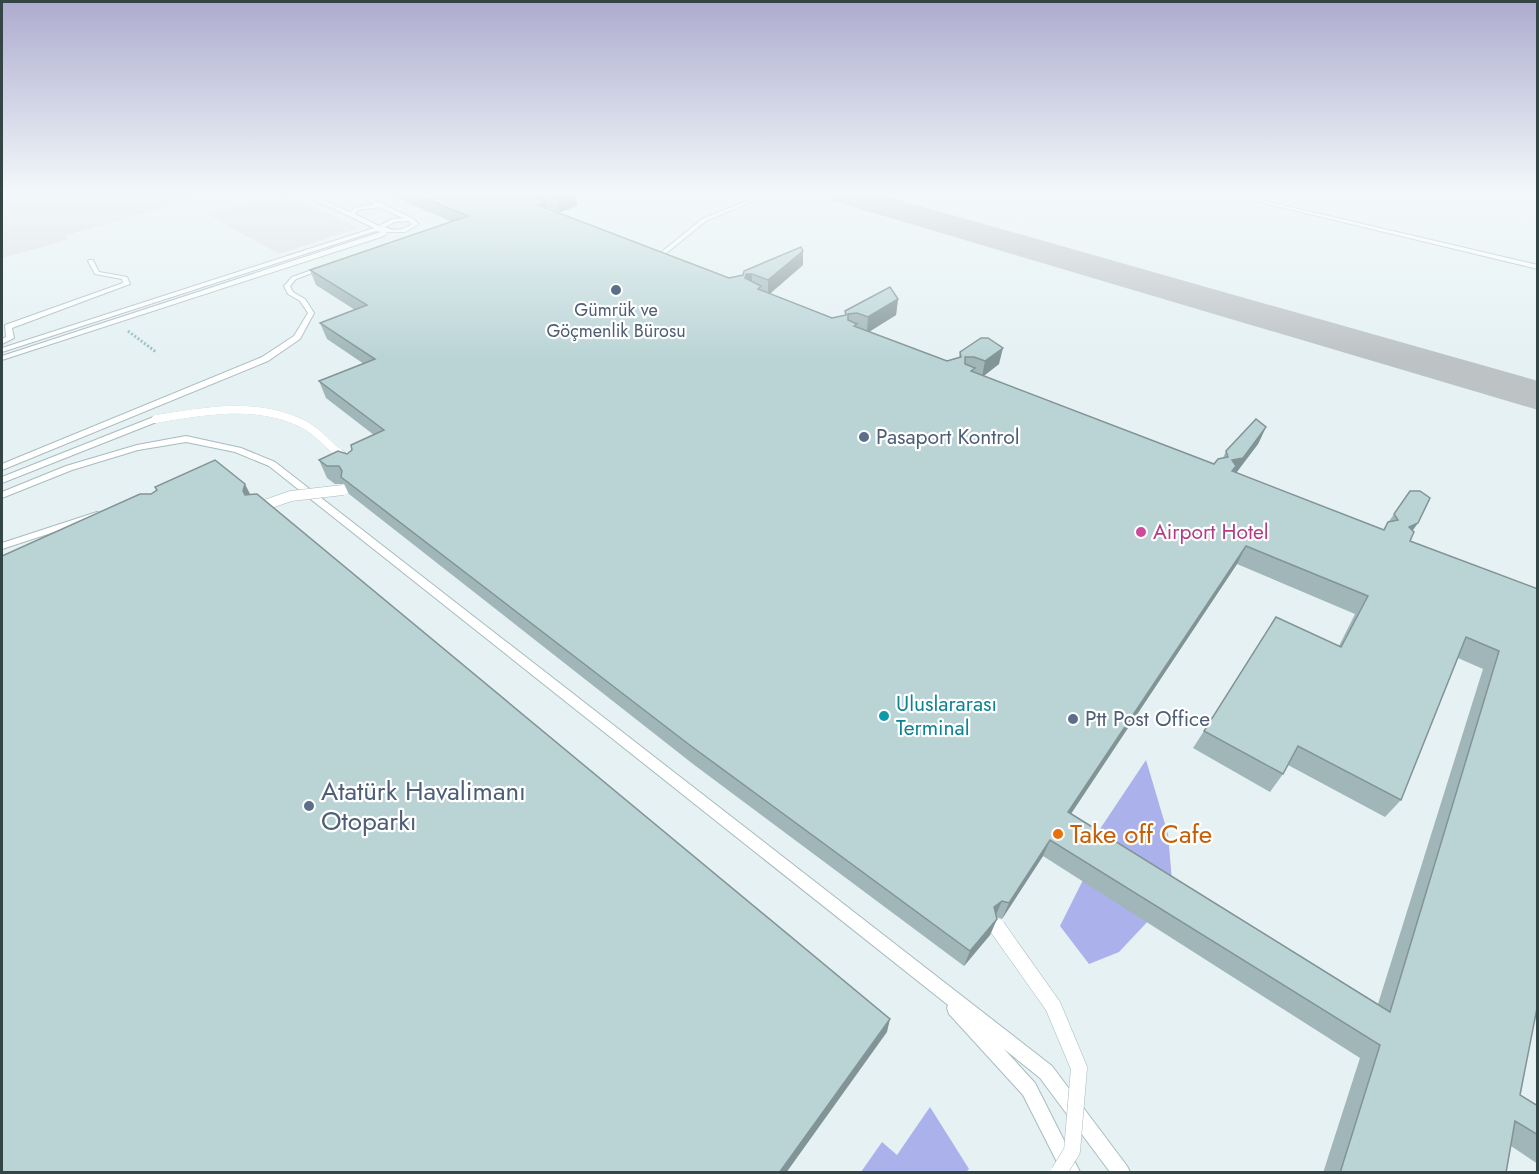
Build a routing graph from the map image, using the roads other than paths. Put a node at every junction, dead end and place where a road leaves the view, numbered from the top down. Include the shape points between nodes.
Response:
1 (338, 249) edge
2 (668, 249) edge
3 (1461, 249) edge
4 (648, 254) edge
5 (657, 258) junction
6 (91, 261) dead end
7 (667, 262) edge
8 (337, 263) edge
9 (1538, 267) edge
10 (40, 341) junction
11 (2, 342) edge
12 (2, 350) edge
13 (2, 358) edge
14 (352, 465) edge
15 (2, 467) edge
16 (2, 480) edge
17 (343, 490) edge
18 (2, 495) edge
19 (260, 507) edge
20 (108, 511) edge
21 (2, 546) edge
22 (997, 927) edge
23 (934, 984) junction
24 (1059, 1173) edge
25 (1071, 1173) edge
26 (1121, 1173) edge

1 - 10 lane
2 - 5 lane
3 - 9 lane
4 - 5 lane
5 - 7 lane
6 - 11 lane via 97,273 124,278 127,284 8,327 10,338
8 - 15 lane via 294,279 287,286 290,293 303,300 310,314 297,337 265,358
10 - 12 lane
10 - 13 lane
14 - 16 lane, bridge via 302,423 264,411 209,410 156,419
17 - 19 lane, bridge via 291,496
18 - 23 lane via 69,468 137,448 186,439 238,450 272,464
20 - 21 lane
22 - 24 lane, bridge via 1053,1006 1079,1068 1072,1152
23 - 25 lane via 1029,1089
23 - 26 lane via 1046,1072

